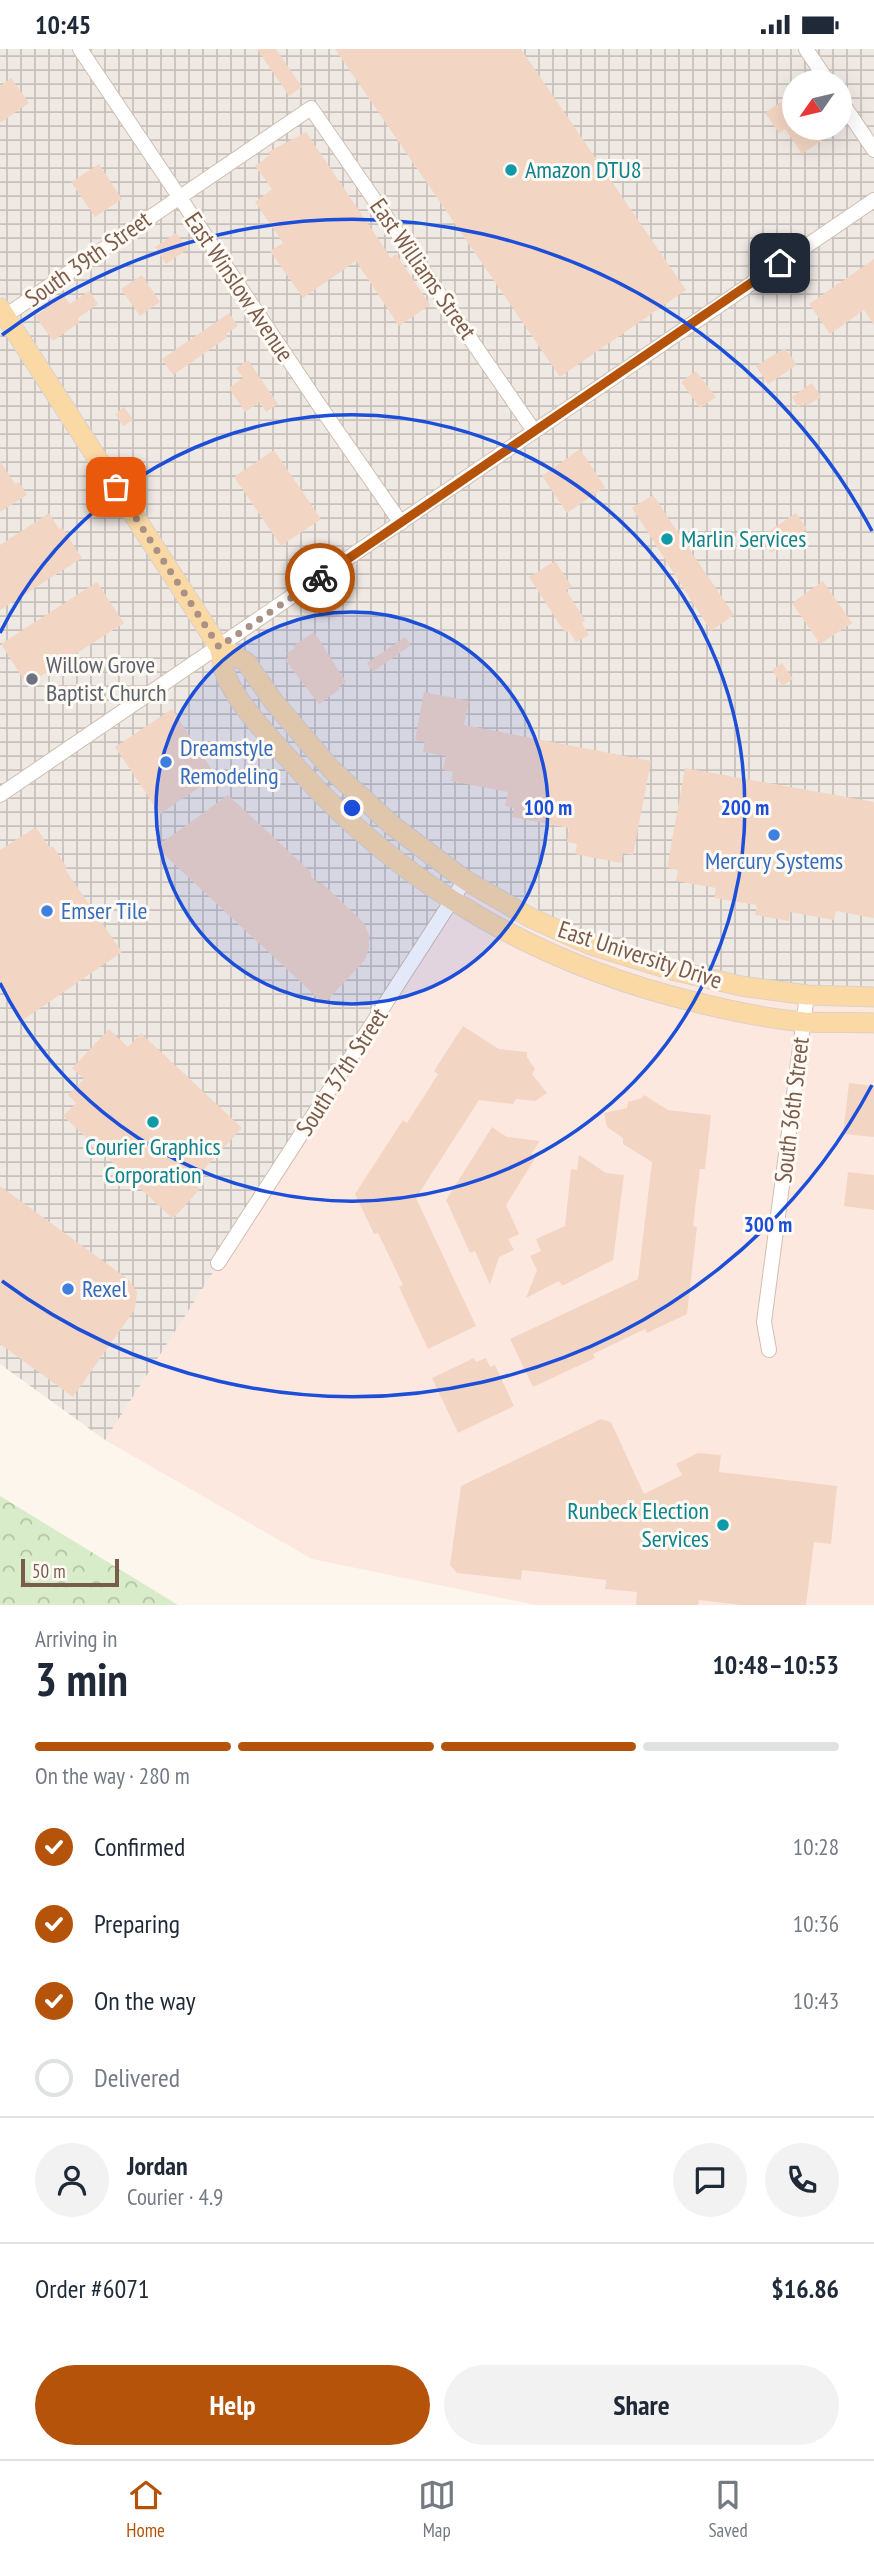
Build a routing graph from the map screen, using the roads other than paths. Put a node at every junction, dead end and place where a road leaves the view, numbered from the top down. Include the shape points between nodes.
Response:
1 (80, 49) edge
2 (806, 49) edge
3 (820, 70) edge
4 (311, 108) joint
5 (852, 118) edge
6 (874, 150) edge
7 (178, 197) junction
8 (874, 200) edge
9 (3, 312) edge
10 (534, 431) junction
11 (401, 523) junction
12 (219, 647) junction
13 (0, 795) edge
14 (465, 880) junction
15 (451, 902) junction
16 (807, 995) junction
17 (874, 997) edge
18 (803, 1021) junction
19 (874, 1023) edge
20 (218, 1263) dead end
21 (769, 1350) dead end

1 - 7 street, East Winslow Avenue
2 - 3 street
4 - 7 street, South 39th Street
4 - 10 street, East Williams Street
5 - 6 street
7 - 9 street, South 39th Street
7 - 11 street, East Winslow Avenue
8 - 10 street
9 - 12 main road, East University Drive
10 - 11 street
11 - 12 street
12 - 13 street
12 - 14 main road, East University Drive via 246,661 331,769 393,826
12 - 15 main road, East University Drive via 227,678 251,715 315,788 377,847
14 - 15 street, South 37th Street
14 - 16 main road, East University Drive via 531,918 591,944 672,970
15 - 18 main road, East University Drive via 584,968 646,989 724,1009
15 - 20 street, South 37th Street
16 - 17 main road, East University Drive
16 - 18 street, South 36th Street
18 - 19 main road, East University Drive
18 - 21 street, South 36th Street via 764,1322

